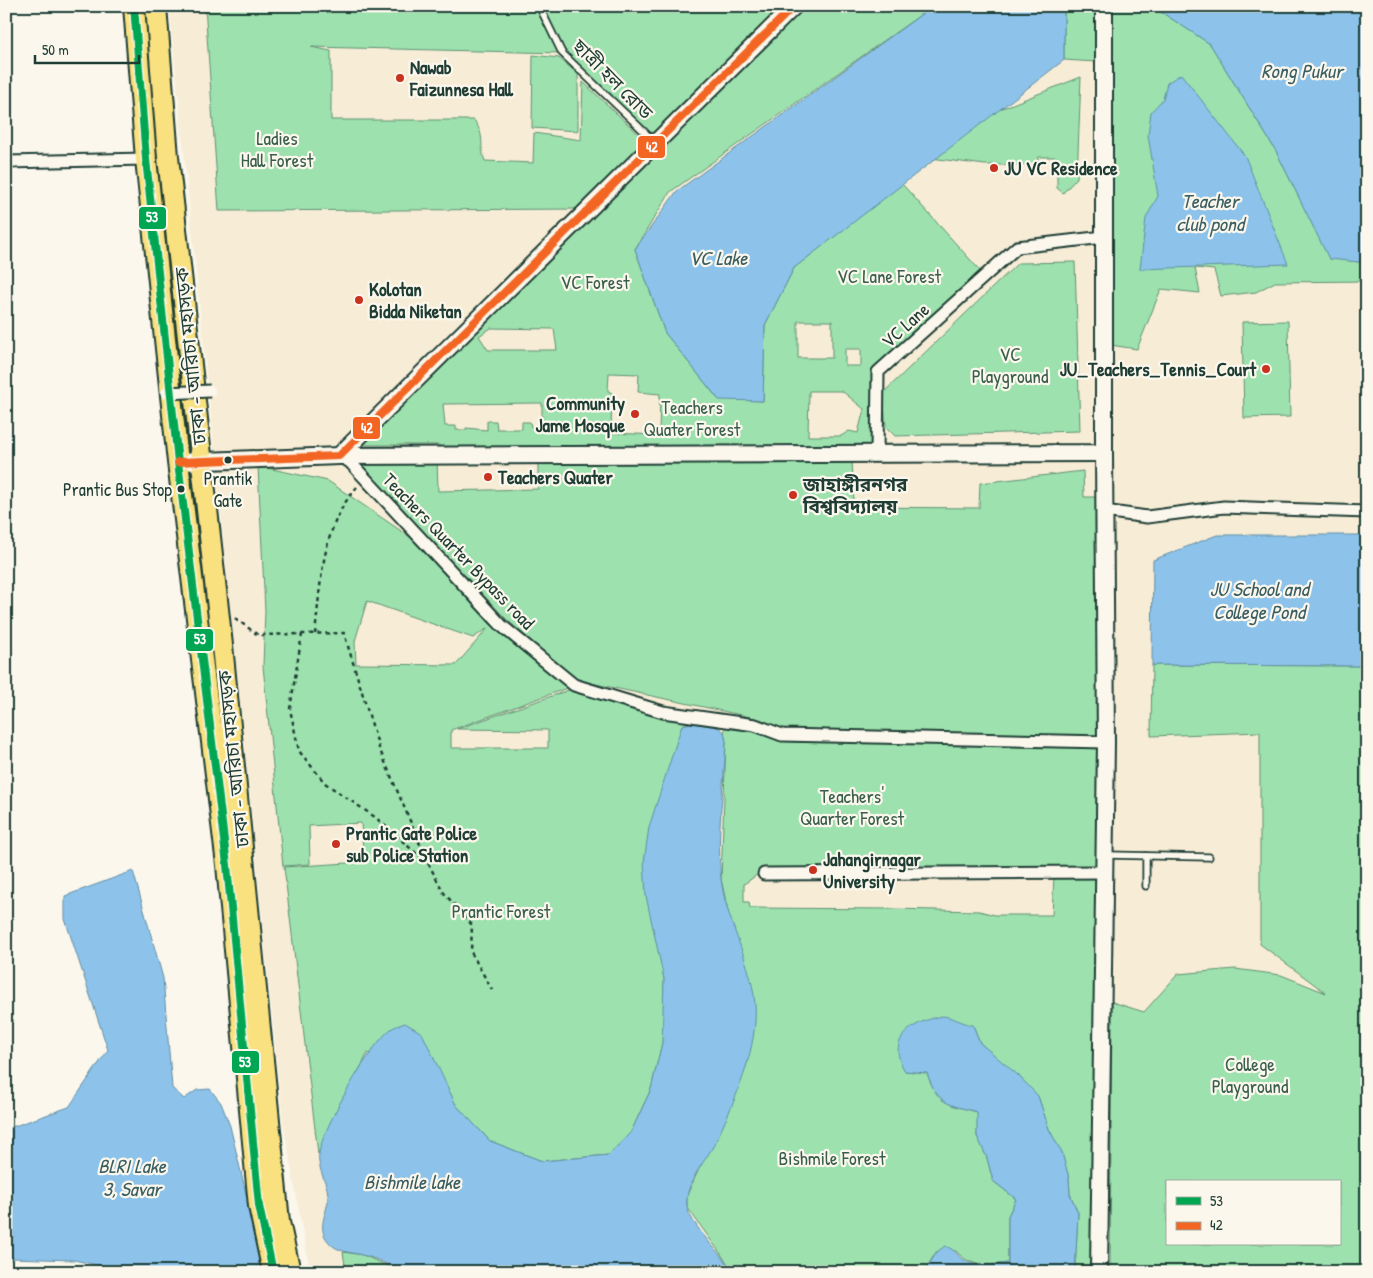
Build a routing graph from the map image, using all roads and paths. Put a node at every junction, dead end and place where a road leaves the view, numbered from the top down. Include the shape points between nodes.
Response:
1 (134, 6) edge
2 (156, 6) edge
3 (542, 6) edge
4 (794, 6) edge
5 (1104, 6) edge
6 (656, 143) junction
7 (146, 159) junction
8 (6, 162) edge
9 (1104, 237) junction
10 (210, 391) dead end
11 (166, 393) dead end
12 (1104, 453) junction
13 (877, 454) junction
14 (339, 456) junction
15 (178, 462) junction
16 (202, 462) junction
17 (364, 478) junction
18 (1104, 512) junction
19 (1367, 512) edge
20 (235, 618) dead end
21 (302, 634) junction
22 (315, 634) junction
23 (1106, 742) junction
24 (1104, 855) junction
25 (1146, 856) junction
26 (1209, 857) dead end
27 (428, 863) junction
28 (1104, 872) junction
29 (764, 874) dead end
30 (1146, 886) dead end
31 (492, 990) dead end
32 (273, 1272) edge
33 (290, 1272) edge
34 (1099, 1272) edge

1 - 7 highway, ঢাকা - আরিচা মহাসড়ক
2 - 16 highway, ঢাকা - আরিচা মহাসড়ক via 169,166
3 - 6 lane, ছাত্রী হল রোড via 562,53
4 - 6 street
5 - 9 street
6 - 14 street
7 - 8 street
7 - 15 highway, ঢাকা - আরিচা মহাসড়ক
9 - 12 street
9 - 13 street, VC Lane via 1017,247 878,372
10 - 11 street, bridge
12 - 13 street
12 - 18 street
13 - 14 street
14 - 16 street
14 - 17 street, Teachers Quarter Bypass road via 350,462
15 - 16 street
15 - 32 highway, ঢাকা - আরিচা মহাসড়ক via 227,864 259,1206
16 - 33 highway, ঢাকা - আরিচা মহাসড়ক via 279,1222
17 - 22 path via 346,499 331,528 323,564
17 - 23 street, Teachers Quarter Bypass road via 502,626 574,685 663,712 755,725 782,735
18 - 19 street via 1147,517 1224,507
18 - 23 street
20 - 21 path via 258,635
21 - 22 path
21 - 27 path via 290,709 299,751 326,783 375,817
22 - 27 path via 344,633 378,748
23 - 24 street
24 - 25 lane
24 - 28 street
25 - 26 lane
25 - 30 lane
27 - 31 path via 444,893 472,925 471,952
28 - 29 street
28 - 34 street

